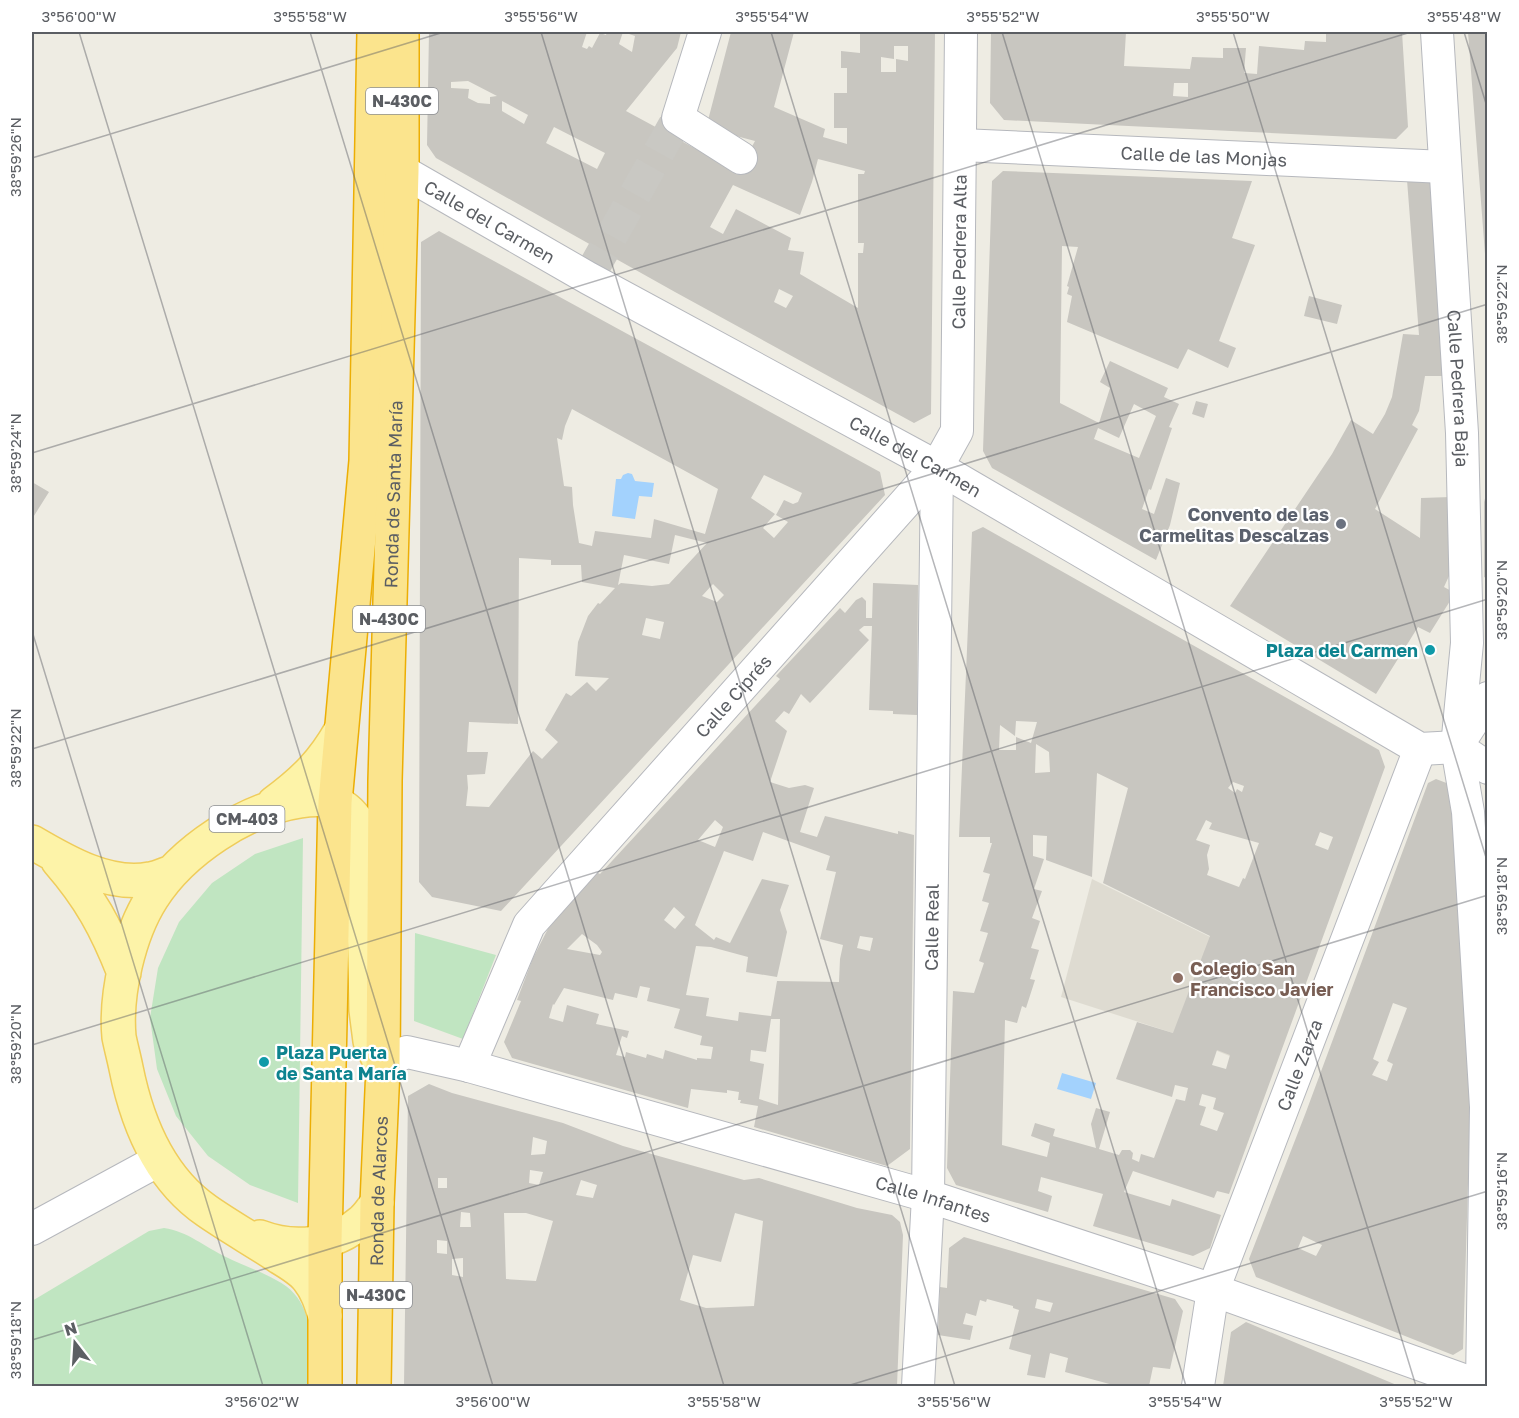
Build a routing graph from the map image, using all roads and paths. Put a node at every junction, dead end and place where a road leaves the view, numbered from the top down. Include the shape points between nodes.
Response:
1 (374, 32) edge
2 (402, 32) edge
3 (705, 32) edge
4 (961, 32) edge
5 (1437, 32) edge
6 (961, 145) junction
7 (741, 158) dead end
8 (386, 167) junction
9 (1445, 167) junction
10 (937, 467) junction
11 (1488, 698) edge
12 (341, 730) junction
13 (1457, 747) junction
14 (1420, 749) junction
15 (1488, 768) edge
16 (335, 802) junction
17 (264, 810) junction
18 (41, 848) edge
19 (172, 872) junction
20 (124, 973) junction
21 (469, 1066) junction
22 (383, 1068) junction
23 (159, 1160) junction
24 (927, 1196) junction
25 (377, 1203) junction
26 (236, 1228) junction
27 (32, 1230) edge
28 (325, 1241) junction
29 (1213, 1290) junction
30 (325, 1316) junction
31 (325, 1386) edge
32 (374, 1386) edge
33 (918, 1386) edge
34 (1198, 1386) edge
35 (1481, 1386) edge

1 - 8 highway, N-430C
2 - 8 highway, N-430C
3 - 7 street via 678,118
4 - 6 street, Calle Pedrera Alta
5 - 9 street, Calle Pedrera Baja
6 - 9 street, Calle de las Monjas
6 - 10 street, Calle Pedrera Alta via 957,431
8 - 10 street, Calle del Carmen
8 - 12 highway, Ronda de Santa María / N-430C via 366,461
8 - 22 highway, Ronda de Santa María / N-430C
9 - 13 street, Calle Pedrera Baja via 1462,433 1467,634
10 - 14 street, Calle del Carmen
10 - 21 street, Calle Ciprés via 529,925
10 - 24 street, Calle Real
11 - 13 street
12 - 16 highway, Ronda de Santa María / N-430C
12 - 17 main road via 312,772
13 - 14 street
13 - 15 street
13 - 35 street, Calle Pedrera Baja via 1468,812 1486,1107
14 - 29 street, Calle Zarza
16 - 17 main road, CM-403 via 314,798
16 - 22 main road via 351,812 362,827 366,1010 370,1041
16 - 28 highway, N-430C
17 - 19 main road, CM-403 via 234,824
18 - 19 main road via 92,872 128,880
18 - 20 main road via 78,885 97,912
19 - 20 main road via 152,898 135,931
20 - 23 main road via 119,1037 132,1100
21 - 22 street, Calle Infantes via 407,1052 394,1057
21 - 24 street, Calle Infantes
22 - 25 highway, Ronda de Alarcos / N-430C
23 - 26 main road via 205,1210
23 - 27 street
24 - 29 street, Calle Infantes
24 - 33 street, Calle Real
25 - 28 main road via 363,1221
25 - 32 highway, Ronda de Alarcos / N-430C
26 - 28 main road via 271,1241 310,1245
26 - 30 main road via 307,1278
28 - 30 highway, N-430C
29 - 34 street, Calle Zarza
29 - 35 street, Calle Infantes
30 - 31 highway, N-430C

